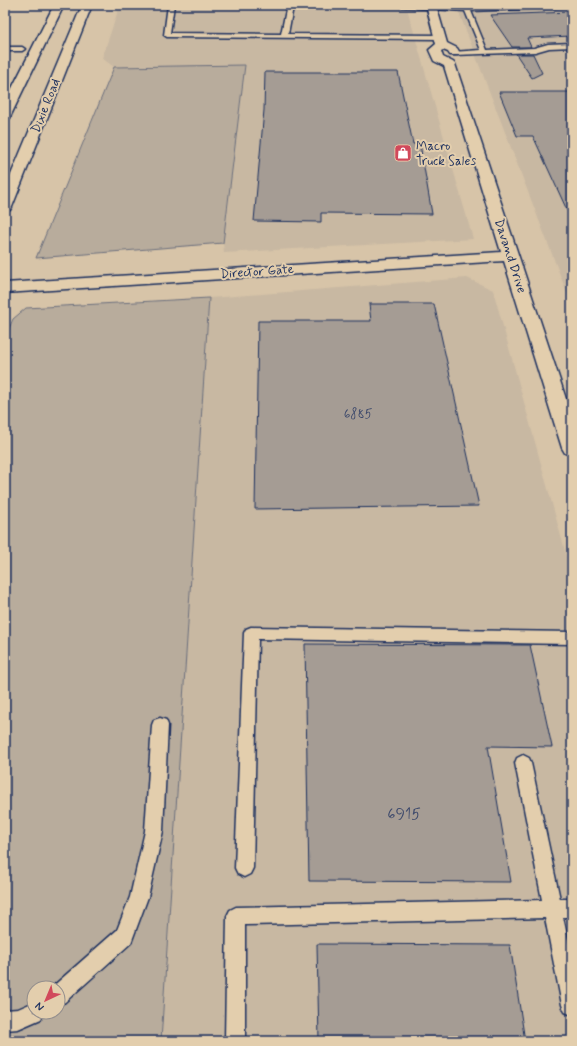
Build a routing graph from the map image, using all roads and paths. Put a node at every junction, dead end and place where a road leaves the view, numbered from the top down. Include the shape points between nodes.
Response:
1 (59, 5) edge
2 (88, 5) edge
3 (172, 5) edge
4 (290, 5) edge
5 (572, 5) edge
6 (431, 6) edge
7 (467, 7) edge
8 (284, 36) junction
9 (441, 41) junction
10 (572, 45) edge
11 (5, 49) edge
12 (22, 49) dead end
13 (485, 52) junction
14 (451, 58) junction
15 (5, 115) edge
16 (5, 207) edge
17 (509, 256) junction
18 (5, 288) edge
19 (572, 448) edge
20 (572, 638) edge
21 (160, 725) dead end
22 (523, 763) dead end
23 (244, 868) dead end
24 (552, 908) junction
25 (572, 908) edge
26 (66, 988) edge
27 (572, 1005) edge
28 (26, 1016) edge
29 (5, 1020) edge
30 (235, 1041) edge

1 - 15 street
2 - 16 street, Dixie Road
3 - 8 lane via 167,35
4 - 6 lane
4 - 8 lane
5 - 7 lane
6 - 7 lane
6 - 9 street, Davand Drive
7 - 13 lane
8 - 9 lane
9 - 14 street, Davand Drive via 435,50 438,59
10 - 13 lane via 548,46 535,50
11 - 12 lane
13 - 14 lane
14 - 17 street, Davand Drive
17 - 18 street, Director Gate
17 - 19 street, Davand Drive
20 - 23 lane via 251,633
21 - 26 lane via 154,831 139,897 124,936
22 - 24 lane
24 - 25 lane
24 - 27 lane
24 - 30 lane via 236,916
28 - 29 lane

